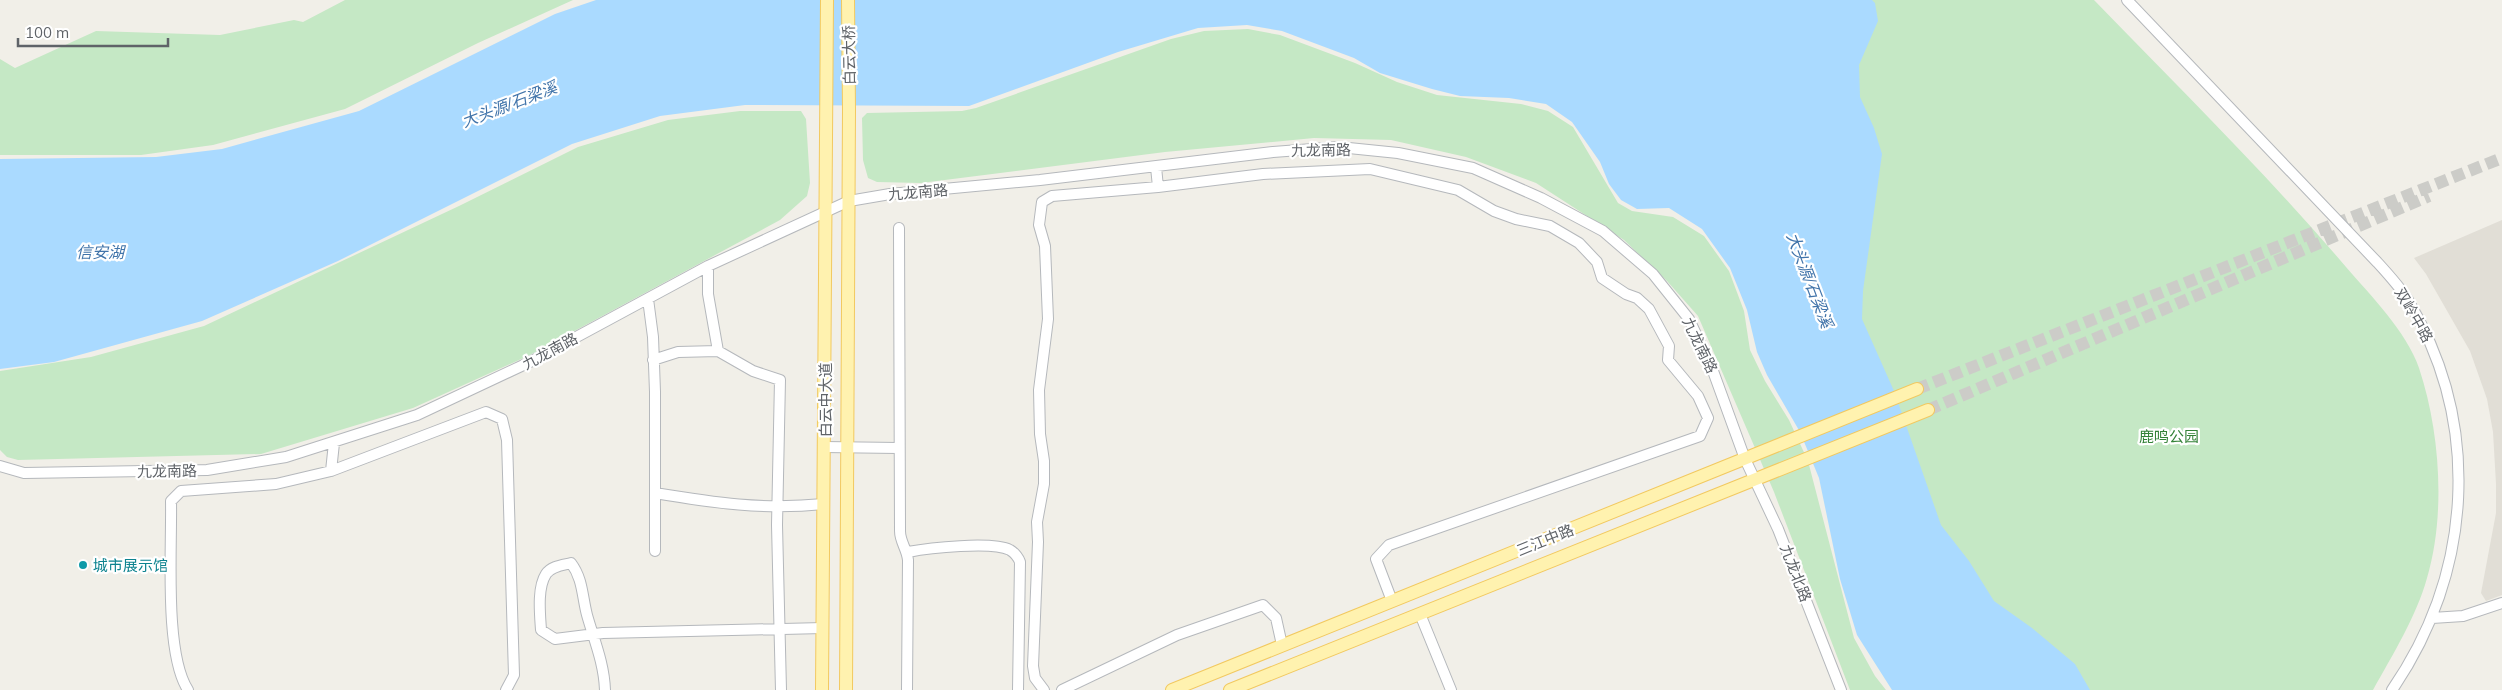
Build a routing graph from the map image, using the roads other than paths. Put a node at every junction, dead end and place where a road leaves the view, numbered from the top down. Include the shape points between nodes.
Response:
1 (827, 0) edge
2 (848, 0) edge
3 (2127, 0) edge
4 (827, 109) joint
5 (850, 110) joint
6 (1156, 167) junction
7 (1158, 188) junction
8 (849, 201) junction
9 (826, 211) junction
10 (899, 228) dead end
11 (708, 266) junction
12 (648, 299) junction
13 (718, 352) junction
14 (653, 360) junction
15 (1917, 389) tunnel mouth
16 (1928, 410) tunnel mouth
17 (334, 443) junction
18 (824, 447) junction
19 (848, 447) junction
20 (898, 448) junction
21 (1745, 459) junction
22 (0, 466) edge
23 (332, 471) junction
24 (1754, 479) junction
25 (655, 493) junction
26 (824, 504) junction
27 (777, 508) junction
28 (656, 551) dead end
29 (908, 552) junction
30 (1392, 601) junction
31 (2502, 603) edge
32 (1420, 614) junction
33 (2432, 618) junction
34 (778, 628) junction
35 (823, 628) junction
36 (594, 634) junction
37 (1282, 645) junction
38 (188, 690) edge
39 (506, 690) edge
40 (604, 690) edge
41 (781, 690) edge
42 (822, 690) edge
43 (846, 690) edge
44 (907, 690) edge
45 (1018, 690) edge
46 (1044, 690) edge
47 (1062, 690) edge
48 (1173, 690) edge
49 (1230, 690) edge
50 (1451, 690) edge
51 (1841, 690) edge
52 (2392, 690) edge

1 - 4 main road, 白云大桥
2 - 5 main road, 白云大桥
3 - 33 street, 双岭中路 via 2377,262 2408,299 2432,346 2454,421 2459,492 2450,569
4 - 9 main road, 白云中大道
5 - 8 main road, 白云中大道
6 - 7 street
6 - 8 street, 九龙南路
6 - 21 street, 九龙南路 via 1273,152 1339,148 1398,153 1473,168 1541,198 1603,232 1653,274 1689,318 1713,371
7 - 30 street via 1263,174 1370,169 1458,190 1494,211 1550,226 1579,243 1597,262 1602,278 1637,298 1659,324 1669,346 1668,360 1698,396 1708,418 1700,436 1389,545 1376,559
7 - 46 street via 1052,196 1042,202 1040,210 1048,319 1039,390 1044,476 1037,522 1033,666 1035,678
8 - 9 street, 九龙南路
8 - 19 main road, 白云中大道
9 - 11 street, 九龙南路
9 - 18 main road, 白云中大道
10 - 20 street
11 - 12 street, 九龙南路
11 - 13 street via 708,294
12 - 14 street
12 - 17 street, 九龙南路 via 532,361 417,415
13 - 14 street via 678,352
13 - 27 street via 753,371 780,380
14 - 25 street
15 - 21 main road, 三江中路
16 - 24 main road, 三江中路
17 - 22 street, 九龙南路 via 286,457 208,470 24,473
17 - 23 street
18 - 19 street
18 - 26 main road, 白云中大道
19 - 20 street
19 - 43 main road, 白云中大道
20 - 29 street via 900,535
21 - 24 street, 九龙北路
21 - 30 main road, 三江中路
23 - 38 street via 276,484 181,491 172,502 173,647
23 - 39 street via 486,412 502,419 507,440 514,675
24 - 32 main road, 三江中路
24 - 51 street, 九龙北路 via 1778,529
25 - 27 street via 722,504
25 - 28 street
26 - 27 street
26 - 35 main road, 白云中大道
27 - 34 street
29 - 44 street
29 - 45 street via 937,548 1004,548 1018,558
30 - 37 main road, 三江中路
31 - 33 street via 2463,616
32 - 49 main road, 三江中路
32 - 50 street
33 - 52 street, 双岭中路 via 2413,660
34 - 35 street
34 - 36 street
34 - 41 street
35 - 42 main road, 白云中大道
36 - 36 street via 579,574 571,563 554,568 546,574 542,589 541,630 555,639
36 - 40 street via 604,671
37 - 47 street via 1276,618 1263,605 1177,635
37 - 48 main road, 三江中路

